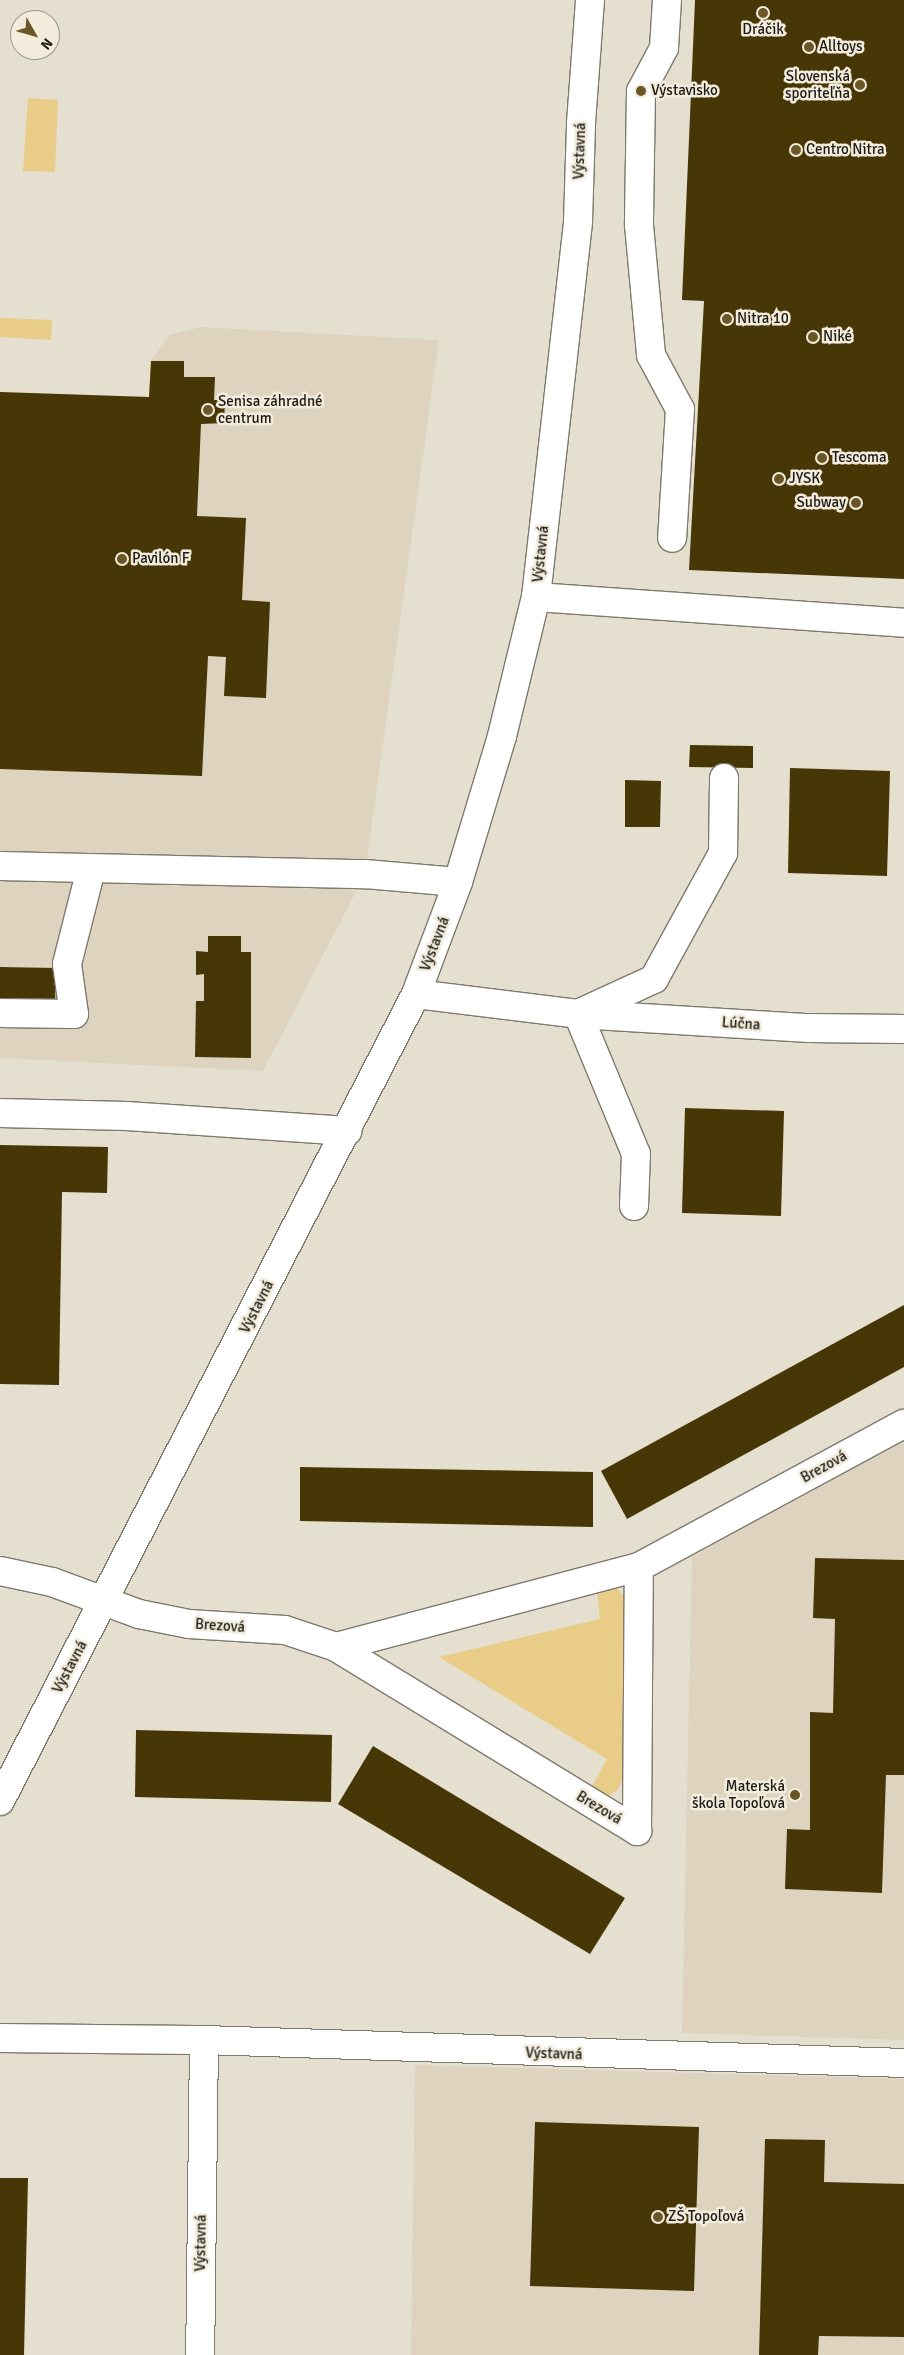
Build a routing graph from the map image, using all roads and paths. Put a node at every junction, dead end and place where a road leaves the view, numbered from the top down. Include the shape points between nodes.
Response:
1 (590, 0) edge
2 (667, 0) edge
3 (672, 538) dead end
4 (536, 597) junction
5 (904, 623) edge
6 (724, 778) dead end
7 (0, 866) edge
8 (91, 869) junction
9 (458, 882) junction
10 (416, 994) junction
11 (0, 1013) edge
12 (578, 1014) junction
13 (904, 1029) edge
14 (0, 1113) edge
15 (347, 1131) junction
16 (634, 1206) dead end
17 (904, 1424) edge
18 (639, 1567) junction
19 (0, 1571) edge
20 (105, 1601) junction
21 (336, 1647) junction
22 (0, 1801) edge
23 (0, 2038) edge
24 (204, 2040) junction
25 (904, 2064) edge
26 (200, 2355) edge

1 - 4 street, Výstavná via 580,123 578,221
2 - 3 street via 664,48 641,91 640,224 651,355 680,409
4 - 5 street
4 - 9 street, Výstavná via 502,736
6 - 12 street via 723,853 654,979
7 - 8 street
8 - 9 street via 365,874
8 - 11 street via 67,964 74,1014
9 - 10 street, Výstavná
10 - 12 street, Lúčna
10 - 15 street, Výstavná
12 - 13 street, Lúčna via 810,1028
12 - 16 street via 636,1154
14 - 15 street via 127,1116
15 - 20 street, Výstavná
17 - 18 street, Brezová
18 - 21 street, Brezová
18 - 21 street, Brezová via 637,1831
19 - 20 street, Brezová via 52,1582
20 - 21 street, Brezová via 139,1614 180,1623 284,1630
20 - 22 street, Výstavná
23 - 24 street, Výstavná
24 - 25 street, Výstavná
24 - 26 street, Výstavná

